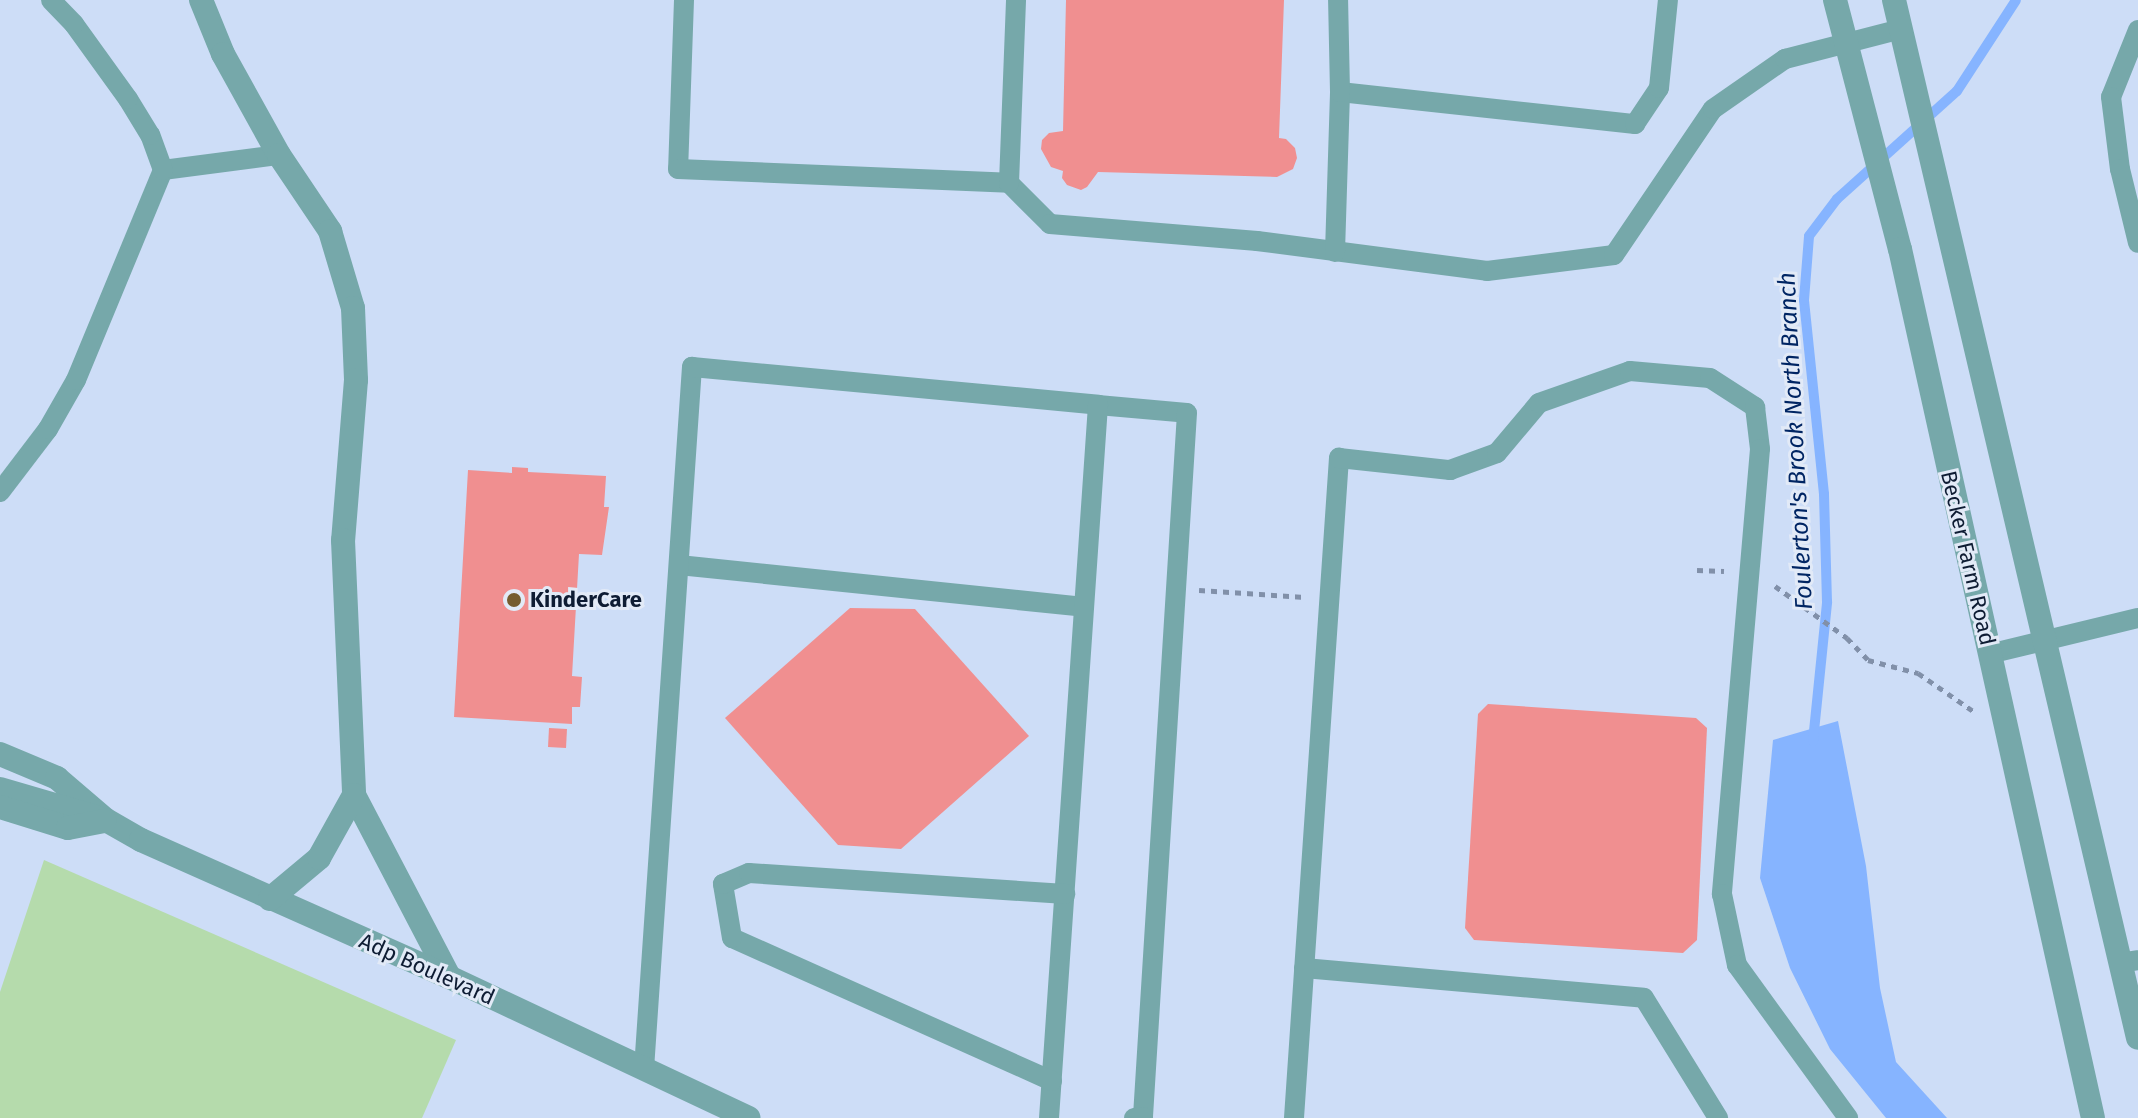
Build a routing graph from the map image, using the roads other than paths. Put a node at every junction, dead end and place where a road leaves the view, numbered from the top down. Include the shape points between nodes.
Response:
1 (51, 0) edge
2 (201, 0) edge
3 (684, 0) edge
4 (1016, 0) edge
5 (1338, 0) edge
6 (1668, 0) edge
7 (1835, 0) edge
8 (1894, 0) edge
9 (1901, 29) junction
10 (2138, 30) edge
11 (1846, 43) junction
12 (1340, 92) junction
13 (279, 155) junction
14 (163, 170) junction
15 (1009, 183) junction
16 (2138, 243) edge
17 (1335, 252) junction
18 (1098, 405) junction
19 (0, 492) edge
20 (679, 565) junction
21 (1084, 607) junction
22 (2138, 618) edge
23 (2045, 642) junction
24 (1989, 654) junction
25 (0, 754) edge
26 (0, 789) edge
27 (354, 795) junction
28 (0, 807) edge
29 (106, 820) junction
30 (1065, 894) junction
31 (270, 899) junction
32 (2129, 962) edge
33 (1304, 968) junction
34 (449, 977) junction
35 (2138, 1038) edge
36 (644, 1069) junction
37 (1052, 1081) junction
38 (748, 1118) edge
39 (1049, 1118) edge
40 (1134, 1118) edge
41 (1294, 1118) edge
42 (1718, 1118) edge
43 (1848, 1118) edge
44 (2093, 1118) edge

1 - 14 lane via 128,99
2 - 13 street via 223,54
3 - 15 lane via 678,169
4 - 15 lane
5 - 12 lane
6 - 12 lane via 1659,88 1635,124
7 - 11 street, Becker Farm Road
8 - 9 street
9 - 11 lane
9 - 23 street
10 - 16 lane via 2111,97 2120,169
11 - 17 lane via 1785,59 1713,109 1614,255 1487,271
11 - 24 street, Becker Farm Road via 1884,185
12 - 17 lane
13 - 14 lane
13 - 27 street via 330,231 353,308 356,380 343,540
14 - 19 lane via 76,380 48,429
15 - 17 lane via 1050,224
18 - 20 lane via 692,367
18 - 21 lane
18 - 40 lane via 1187,413 1143,1117
20 - 21 lane
20 - 36 lane
21 - 30 lane
22 - 23 lane
23 - 24 lane
23 - 32 street
24 - 44 street, Becker Farm Road
25 - 29 street, Adp Boulevard via 57,778
26 - 29 street, Adp Boulevard
27 - 31 street via 319,858
27 - 34 street
28 - 29 street via 68,828
29 - 31 street, Adp Boulevard
30 - 37 lane
30 - 37 lane via 749,873 723,884 732,938
31 - 34 street, Adp Boulevard
32 - 35 street
33 - 41 lane
33 - 42 lane via 1644,998
33 - 43 lane via 1339,458 1450,470 1497,453 1539,403 1630,371 1710,378 1755,407 1760,449 1722,894 1737,965
34 - 36 street, Adp Boulevard
36 - 38 street, Adp Boulevard
37 - 39 lane

